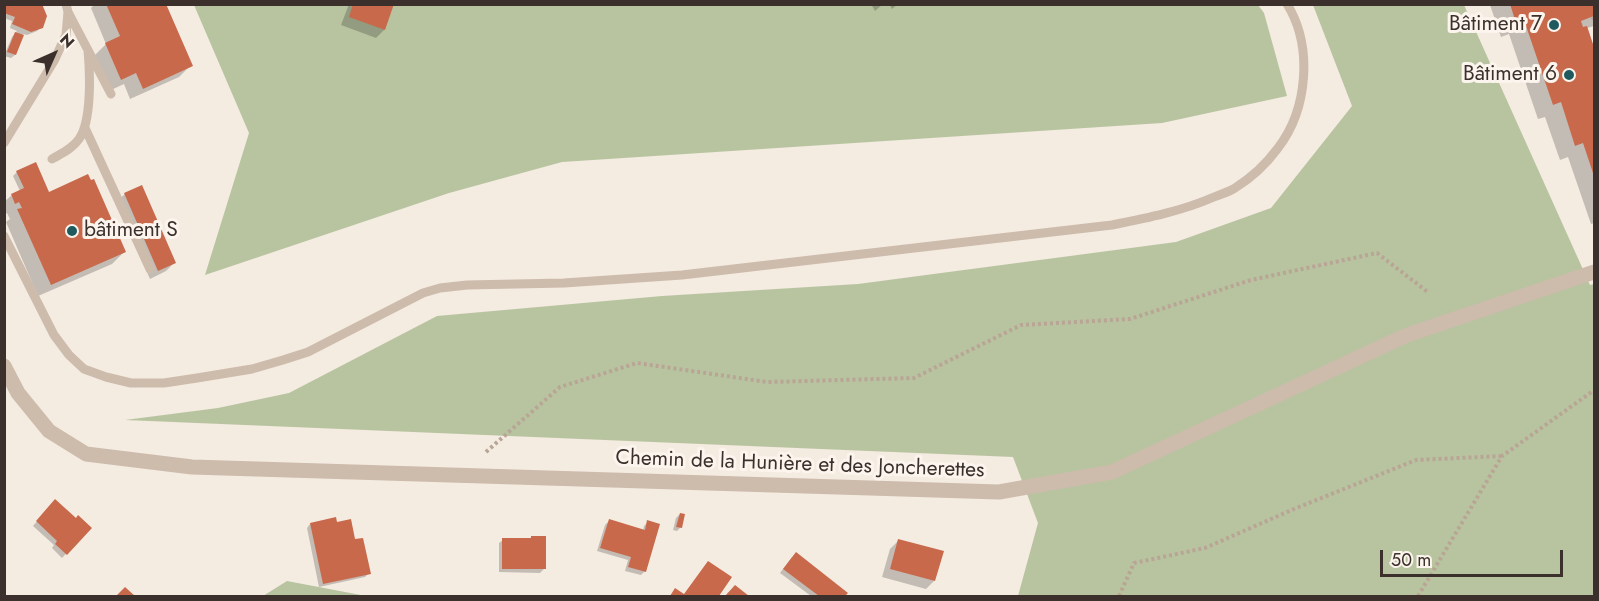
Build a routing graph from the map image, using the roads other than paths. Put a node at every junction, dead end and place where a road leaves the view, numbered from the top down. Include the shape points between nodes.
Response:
1 (1287, 4) edge
2 (67, 8) edge
3 (88, 50) junction
4 (111, 94) dead end
5 (84, 128) junction
6 (4, 143) edge
7 (52, 159) dead end
8 (4, 236) edge
9 (150, 268) dead end
10 (1594, 272) edge
11 (4, 366) edge

1 - 8 lane via 1304,58 1302,92 1279,147 1234,189 1158,216 1112,225 682,275 440,288 308,352 252,369 164,383 131,383 84,369 54,335
2 - 3 lane
2 - 6 lane via 66,35 54,61
3 - 4 lane
3 - 5 lane via 90,70
5 - 7 lane via 69,150
5 - 9 lane
10 - 11 street, Chemin de la Hunière et des Joncherettes via 1407,335 1112,472 999,492 203,467 86,454 50,431 18,393

